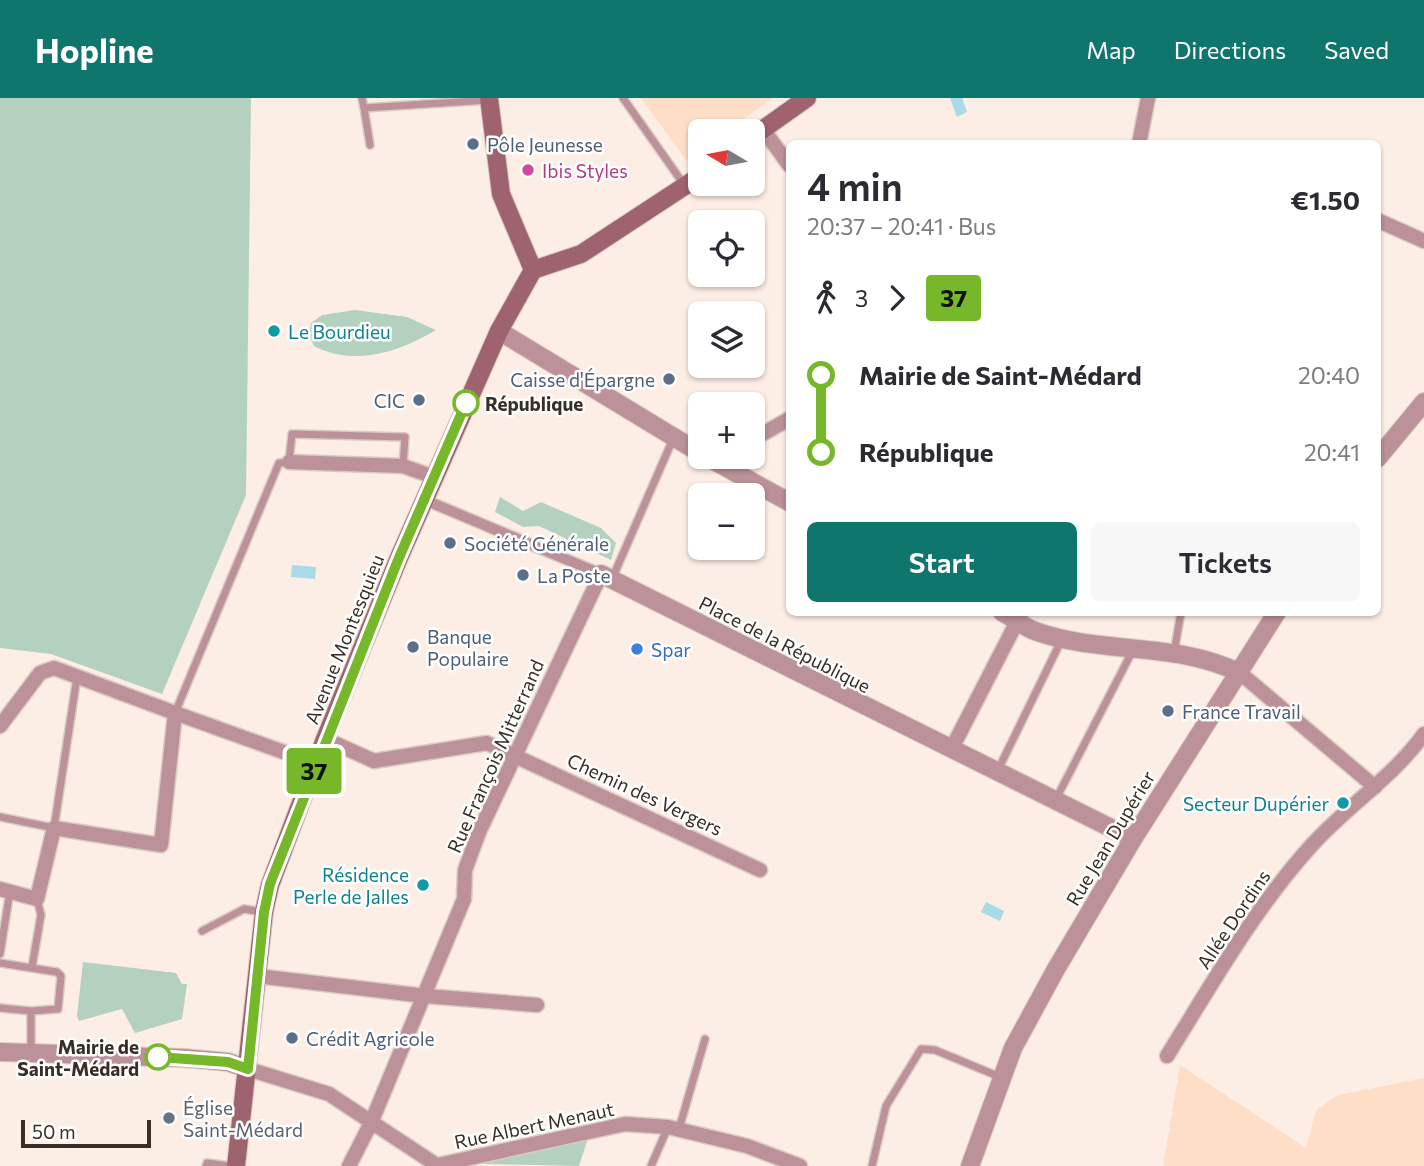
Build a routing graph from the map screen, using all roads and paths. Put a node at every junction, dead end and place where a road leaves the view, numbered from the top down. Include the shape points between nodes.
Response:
1 (362, 98) edge
2 (623, 98) edge
3 (807, 98) edge
4 (1148, 98) edge
5 (489, 99) edge
6 (364, 108) junction
7 (765, 128) edge
8 (765, 140) edge
9 (1140, 140) edge
10 (370, 145) dead end
11 (786, 162) edge
12 (688, 175) edge
13 (688, 184) edge
14 (1381, 222) edge
15 (1424, 241) edge
16 (533, 270) junction
17 (499, 331) junction
18 (1424, 402) edge
19 (786, 421) edge
20 (765, 433) edge
21 (674, 437) junction
22 (688, 444) edge
23 (1381, 453) edge
24 (289, 462) junction
25 (403, 466) junction
26 (733, 469) edge
27 (433, 477) junction
28 (425, 500) junction
29 (786, 500) edge
30 (606, 577) junction
31 (1014, 616) edge
32 (1015, 616) edge
33 (1180, 616) edge
34 (1275, 616) edge
35 (1063, 638) junction
36 (1134, 649) junction
37 (1174, 654) junction
38 (1240, 673) junction
39 (77, 677) junction
40 (175, 713) junction
41 (0, 726) edge
42 (1424, 734) edge
43 (326, 739) junction
44 (951, 750) junction
45 (514, 754) junction
46 (317, 764) junction
47 (997, 773) junction
48 (1375, 787) junction
49 (1055, 802) junction
50 (0, 817) edge
51 (54, 828) junction
52 (1133, 839) junction
53 (760, 870) dead end
54 (5, 890) edge
55 (37, 899) junction
56 (264, 912) junction
57 (202, 931) dead end
58 (0, 954) edge
59 (0, 963) edge
60 (32, 967) junction
61 (257, 976) junction
62 (425, 996) junction
63 (537, 1005) dead end
64 (0, 1008) edge
65 (31, 1011) junction
66 (705, 1039) dead end
67 (0, 1052) edge
68 (30, 1052) junction
69 (1167, 1056) dead end
70 (248, 1069) junction
71 (1001, 1077) junction
72 (995, 1095) junction
73 (371, 1123) junction
74 (673, 1129) junction
75 (206, 1166) edge
76 (229, 1166) edge
77 (236, 1166) edge
78 (349, 1166) edge
79 (438, 1166) edge
80 (651, 1166) edge
81 (800, 1166) edge
82 (872, 1166) edge
83 (970, 1166) edge
84 (983, 1166) edge

1 - 6 lane
2 - 12 lane
3 - 7 main road
4 - 9 street
5 - 6 lane
5 - 16 main road via 501,194
6 - 10 lane
8 - 11 street
13 - 16 main road via 581,254
14 - 15 street
16 - 17 main road, Avenue Montesquieu
17 - 21 street
17 - 27 main road, Avenue Montesquieu
18 - 23 street
19 - 20 street
21 - 22 street
21 - 30 lane
24 - 25 street
24 - 25 lane via 292,433 405,437
24 - 40 lane via 279,463
25 - 27 street
26 - 29 street
27 - 28 main road, Avenue Montesquieu
28 - 30 street
28 - 43 main road, Avenue Montesquieu
30 - 44 street, Place de la République
30 - 45 street, Rue François Mitterrand
31 - 44 street
32 - 35 street via 1033,630
33 - 37 lane
34 - 38 street, Rue Jean Dupérier
35 - 36 street
35 - 47 lane
36 - 37 street
36 - 49 lane
37 - 38 street via 1220,663
38 - 48 street
38 - 52 street, Rue Jean Dupérier
39 - 40 street
39 - 41 street via 54,668 40,673
39 - 51 lane
40 - 46 street
40 - 51 street via 161,845
42 - 48 street, Allée Dordins
43 - 45 street, Chemin des Vergers via 373,761 487,743
43 - 46 main road, Avenue Montesquieu
44 - 47 street, Place de la République
45 - 53 street, Chemin des Vergers
45 - 62 street, Rue François Mitterrand via 474,845 465,870 464,899
46 - 56 main road, Avenue Montesquieu via 270,884
47 - 49 street, Place de la République
48 - 69 street, Allée Dordins via 1313,844 1266,898
49 - 52 street, Place de la République
50 - 51 lane
51 - 55 street
52 - 71 street, Rue Jean Dupérier via 1056,969
54 - 55 street
54 - 58 lane
55 - 60 lane via 41,915
56 - 57 lane via 244,909
56 - 61 main road, Avenue Montesquieu
59 - 60 lane
60 - 65 lane via 61,976 58,1009
61 - 62 street
61 - 70 main road, Avenue Montesquieu
62 - 63 street
62 - 73 street, Rue François Mitterrand
64 - 65 lane
65 - 68 lane
66 - 74 lane
67 - 68 street
68 - 70 street via 228,1062
70 - 73 street via 329,1094
70 - 77 main road, Avenue Montesquieu
71 - 72 street, Rue Jean Dupérier
71 - 82 lane via 935,1050 921,1049 886,1105
72 - 83 street, Rue Jean Dupérier
72 - 84 street, Rue Jean Dupérier
73 - 78 street, Rue François Mitterrand
73 - 79 street
74 - 79 street, Rue Albert Menaut via 625,1124 590,1129
74 - 80 lane
74 - 81 street, Rue Albert Menaut via 747,1146
75 - 76 lane

